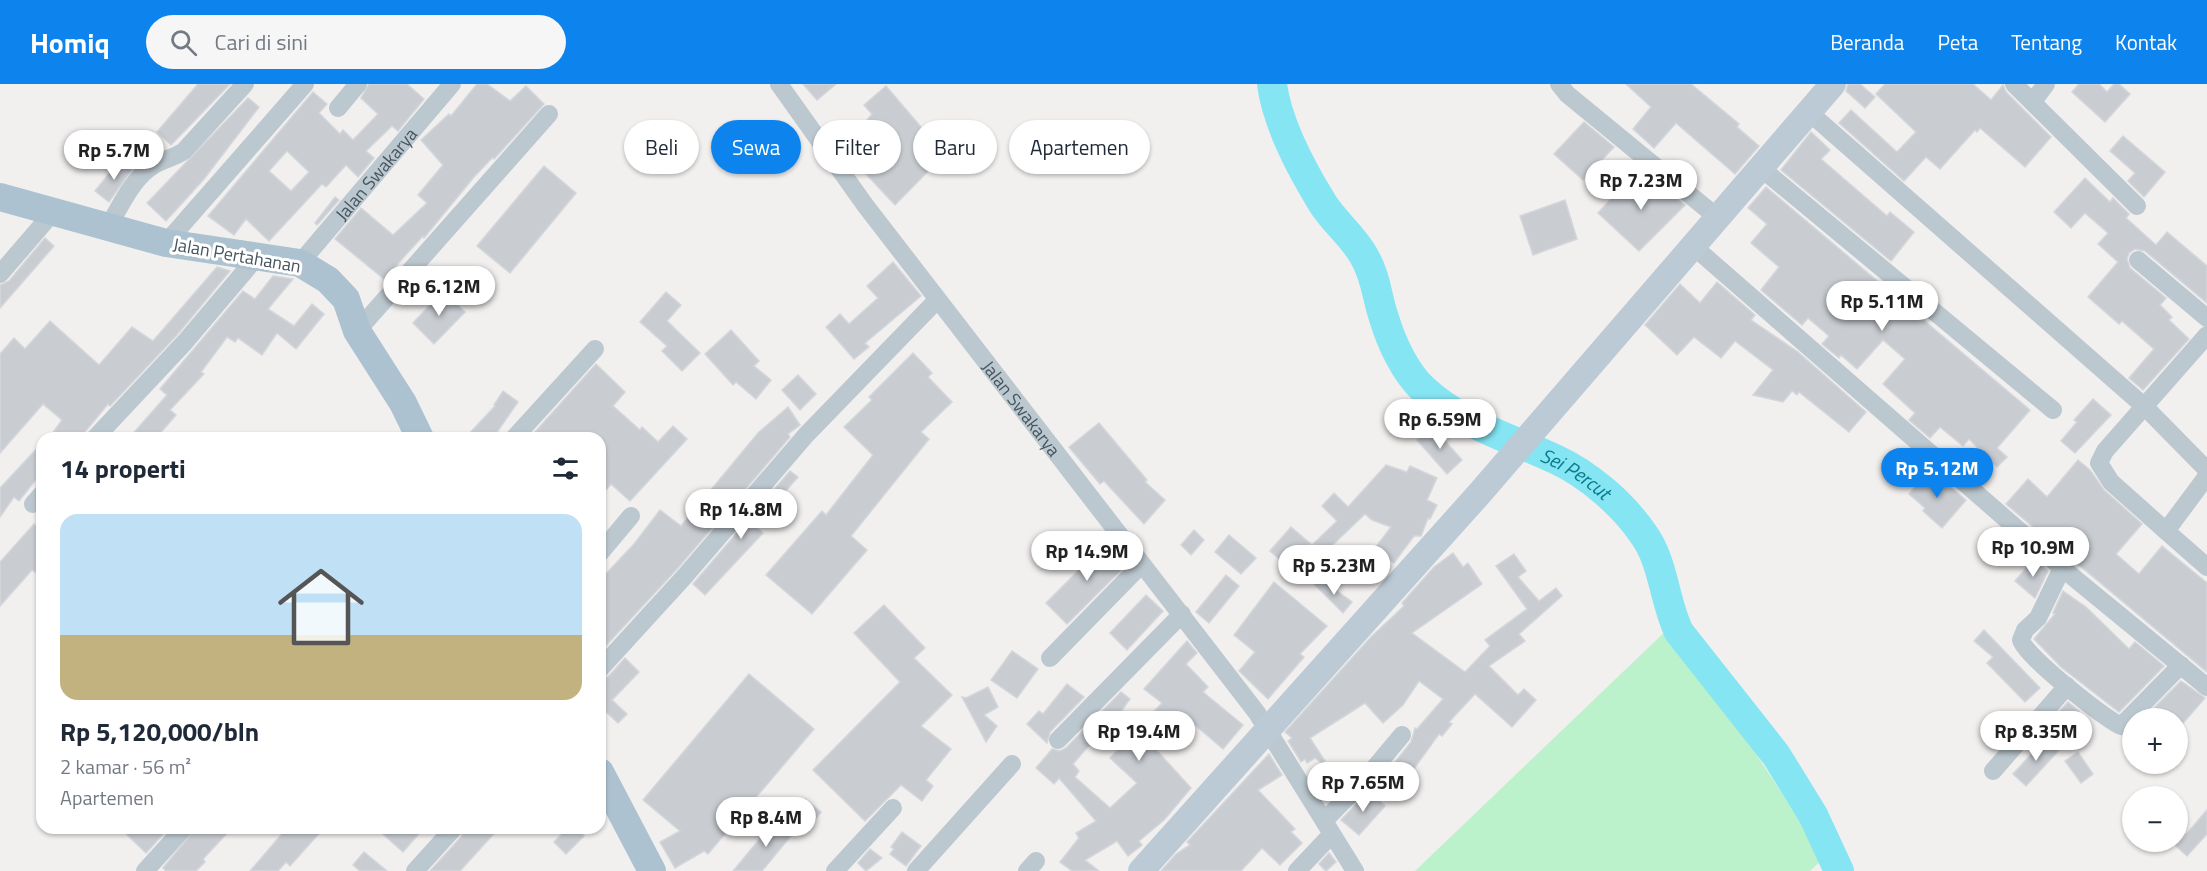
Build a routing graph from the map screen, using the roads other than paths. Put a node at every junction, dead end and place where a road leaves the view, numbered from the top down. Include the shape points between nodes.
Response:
1 (245, 84) edge
2 (305, 84) edge
3 (358, 84) edge
4 (779, 84) edge
5 (1559, 84) edge
6 (1833, 84) edge
7 (2014, 84) edge
8 (2046, 84) edge
9 (446, 86) edge
10 (2034, 100) junction
11 (338, 108) dead end
12 (1810, 113) junction
13 (549, 114) dead end
14 (1761, 168) junction
15 (3, 201) edge
16 (2137, 206) dead end
17 (55, 210) junction
18 (1718, 218) junction
19 (107, 228) junction
20 (166, 243) junction
21 (1693, 246) junction
22 (256, 258) junction
23 (2138, 260) dead end
24 (300, 263) junction
25 (0, 274) edge
26 (937, 300) junction
27 (2207, 318) edge
28 (357, 331) junction
29 (2207, 335) edge
30 (595, 349) dead end
31 (2145, 407) junction
32 (2054, 410) dead end
33 (101, 432) edge
34 (417, 432) edge
35 (519, 432) edge
36 (2207, 470) edge
37 (2207, 476) edge
38 (631, 516) dead end
39 (2166, 531) junction
40 (606, 546) edge
41 (1142, 564) junction
42 (2207, 567) edge
43 (2062, 568) junction
44 (1182, 614) junction
45 (1050, 658) dead end
46 (606, 662) edge
47 (2181, 665) junction
48 (2067, 686) junction
49 (2207, 687) edge
50 (1267, 729) junction
51 (1402, 735) dead end
52 (1058, 741) dead end
53 (1012, 764) dead end
54 (1993, 771) dead end
55 (606, 783) edge
56 (893, 808) dead end
57 (1328, 827) junction
58 (179, 834) edge
59 (448, 834) edge
60 (145, 871) edge
61 (414, 871) edge
62 (652, 871) edge
63 (835, 871) edge
64 (916, 871) edge
65 (1141, 871) edge
66 (1297, 871) edge
67 (1355, 871) edge

1 - 19 street via 184,151 143,173
2 - 20 street
3 - 11 street
4 - 26 street, Jalan Swakarya
5 - 18 street
6 - 12 street
7 - 10 street
8 - 10 street
9 - 24 street, Jalan Swakarya
10 - 16 street
12 - 14 street
12 - 31 street
13 - 28 street
14 - 18 street
14 - 32 street
15 - 17 main road, Jalan Pertahanan
17 - 19 main road, Jalan Pertahanan
17 - 25 street
18 - 21 street
19 - 20 main road, Jalan Pertahanan
20 - 22 main road, Jalan Pertahanan
21 - 43 street
21 - 50 street via 1479,494
22 - 24 main road, Jalan Pertahanan
22 - 33 street
23 - 27 street
24 - 28 main road, Jalan Pertahanan via 328,280 346,299
26 - 41 street, Jalan Swakarya
26 - 46 street via 806,435
28 - 34 main road, Jalan Pertahanan
29 - 31 street
30 - 35 street
31 - 36 street
31 - 39 street via 2105,451 2099,466 2111,482
37 - 39 street
38 - 40 street
39 - 42 street
41 - 44 street, Jalan Swakarya
41 - 45 street
43 - 47 street
43 - 48 street via 2038,618 2021,640 2026,651
44 - 50 street, Jalan Swakarya
44 - 52 street
47 - 48 street via 2121,726
47 - 49 street
48 - 54 street
50 - 57 street, Jalan Swakarya
50 - 65 street
51 - 57 street
53 - 64 street
55 - 62 main road
56 - 63 street
57 - 66 street
57 - 67 street, Jalan Swakarya
58 - 60 street
59 - 61 street

